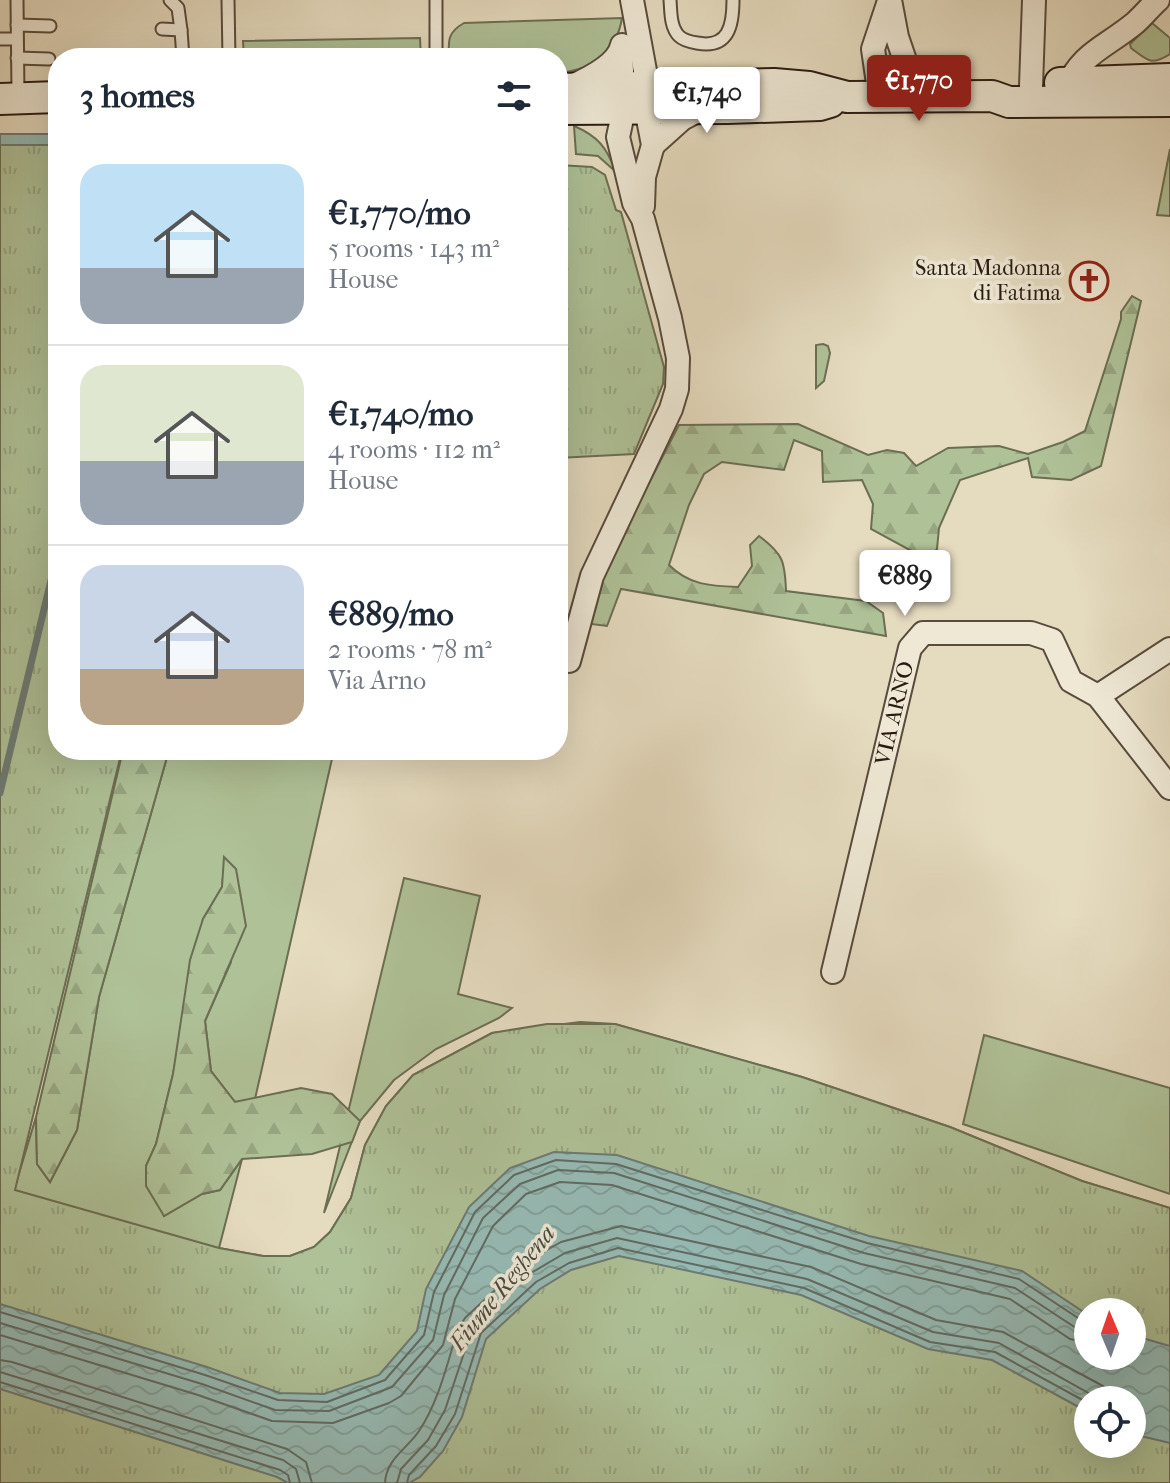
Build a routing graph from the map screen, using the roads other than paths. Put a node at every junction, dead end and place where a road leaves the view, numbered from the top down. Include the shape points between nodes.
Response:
1 (17, 0) edge
2 (170, 0) edge
3 (228, 0) edge
4 (436, 0) edge
5 (630, 0) edge
6 (670, 0) edge
7 (733, 0) edge
8 (889, 0) edge
9 (1034, 0) edge
10 (1160, 0) edge
11 (1170, 12) edge
12 (17, 25) junction
13 (50, 26) dead end
14 (162, 29) dead end
15 (181, 30) junction
16 (0, 39) edge
17 (16, 39) junction
18 (182, 48) edge
19 (229, 48) edge
20 (436, 48) edge
21 (621, 52) junction
22 (17, 58) junction
23 (48, 59) edge
24 (1170, 79) edge
25 (1031, 86) junction
26 (1063, 92) junction
27 (568, 95) edge
28 (917, 96) junction
29 (992, 96) junction
30 (6, 97) edge
31 (48, 97) edge
32 (861, 97) junction
33 (568, 99) edge
34 (568, 99) edge
35 (1170, 101) edge
36 (634, 102) junction
37 (715, 108) junction
38 (653, 145) junction
39 (643, 219) junction
40 (1170, 649) edge
41 (569, 661) dead end
42 (1098, 696) junction
43 (1170, 788) edge
44 (833, 972) dead end

1 - 12 lane
2 - 15 lane via 178,8
3 - 19 lane
4 - 20 lane
5 - 21 street
5 - 36 street
6 - 7 lane via 679,36 706,45 729,32
8 - 28 street
8 - 32 street
9 - 25 street
10 - 11 street
10 - 26 street via 1094,50
12 - 13 lane
12 - 17 lane
14 - 15 lane
15 - 18 lane
16 - 17 lane
17 - 22 lane
21 - 27 street
21 - 36 street
22 - 23 lane
22 - 30 lane
24 - 26 main road
25 - 26 main road
25 - 29 main road
26 - 29 main road via 1009,102
26 - 35 main road
28 - 29 main road
28 - 32 main road
30 - 31 main road
32 - 36 main road via 774,84
32 - 37 main road via 820,105
33 - 36 main road
34 - 36 street
36 - 37 main road
36 - 38 street via 648,119
36 - 39 street via 634,203
37 - 38 street via 682,119
38 - 39 street via 644,177
39 - 41 street via 678,358 677,389 592,576
40 - 42 street
42 - 43 street, VIA ARNO
42 - 44 street, VIA ARNO via 1071,681 1052,640 1031,633 923,633 915,640

